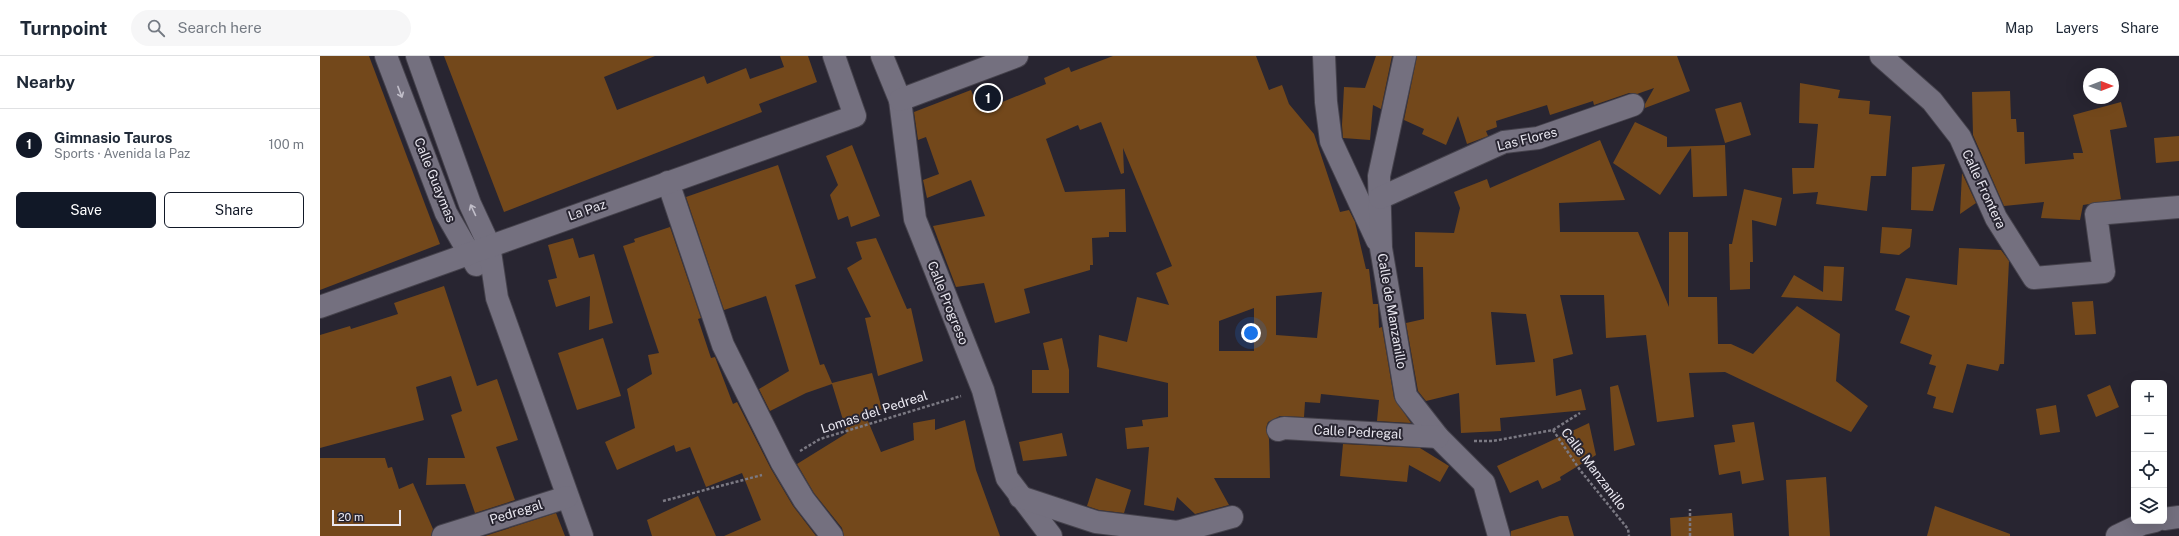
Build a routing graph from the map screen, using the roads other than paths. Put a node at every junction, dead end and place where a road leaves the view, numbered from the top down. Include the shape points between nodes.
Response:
1 (386, 56) edge
2 (417, 56) edge
3 (834, 56) edge
4 (882, 56) edge
5 (1017, 56) edge
6 (1324, 56) edge
7 (1405, 56) edge
8 (1881, 56) edge
9 (900, 100) junction
10 (1633, 105) dead end
11 (668, 182) junction
12 (1380, 198) junction
13 (2179, 207) edge
14 (489, 245) junction
15 (1381, 248) junction
16 (469, 254) junction
17 (497, 298) junction
18 (320, 307) edge
19 (1278, 430) dead end
20 (1438, 437) junction
21 (567, 497) junction
22 (1020, 497) junction
23 (1232, 517) dead end
24 (2179, 517) edge
25 (2167, 519) edge
26 (2142, 524) edge
27 (443, 536) edge
28 (582, 536) edge
29 (832, 536) edge
30 (1051, 536) edge
31 (1499, 536) edge
32 (2117, 536) edge

1 -> 16 street, Calle Guaymas via 446,213
14 -> 2 street, Calle Guaymas via 470,204
3 - 11 street, La Paz via 855,116
4 - 9 street, Calle Progreso
5 - 9 street
6 - 15 street via 1331,141
7 - 12 street, Calle de Manzanillo via 1379,176
8 - 13 street, Calle Frontera via 1932,102 1960,137 1996,218 2034,278 2104,272 2096,214
9 - 22 street, Calle Progreso via 915,219 983,390 1007,478
10 - 12 street, Las Flores via 1538,138 1504,142
11 - 14 street, La Paz
11 - 29 street via 723,345 782,463 804,500
12 - 15 street, Calle de Manzanillo
14 - 16 street, La Paz
14 - 17 street, Calle Guaymas
15 - 20 street, Calle de Manzanillo via 1406,396
16 - 17 street, Calle Guaymas
16 - 18 street, La Paz
17 - 21 street, Calle Guaymas
19 - 20 street, Calle Pedregal via 1284,428
20 - 31 street, Calle de Manzanillo via 1484,483
21 - 27 street, Pedregal
21 - 28 street, Calle Guaymas
22 - 23 street via 1096,522 1177,532
22 - 30 street, Calle Progreso
24 - 25 street
26 - 32 street

